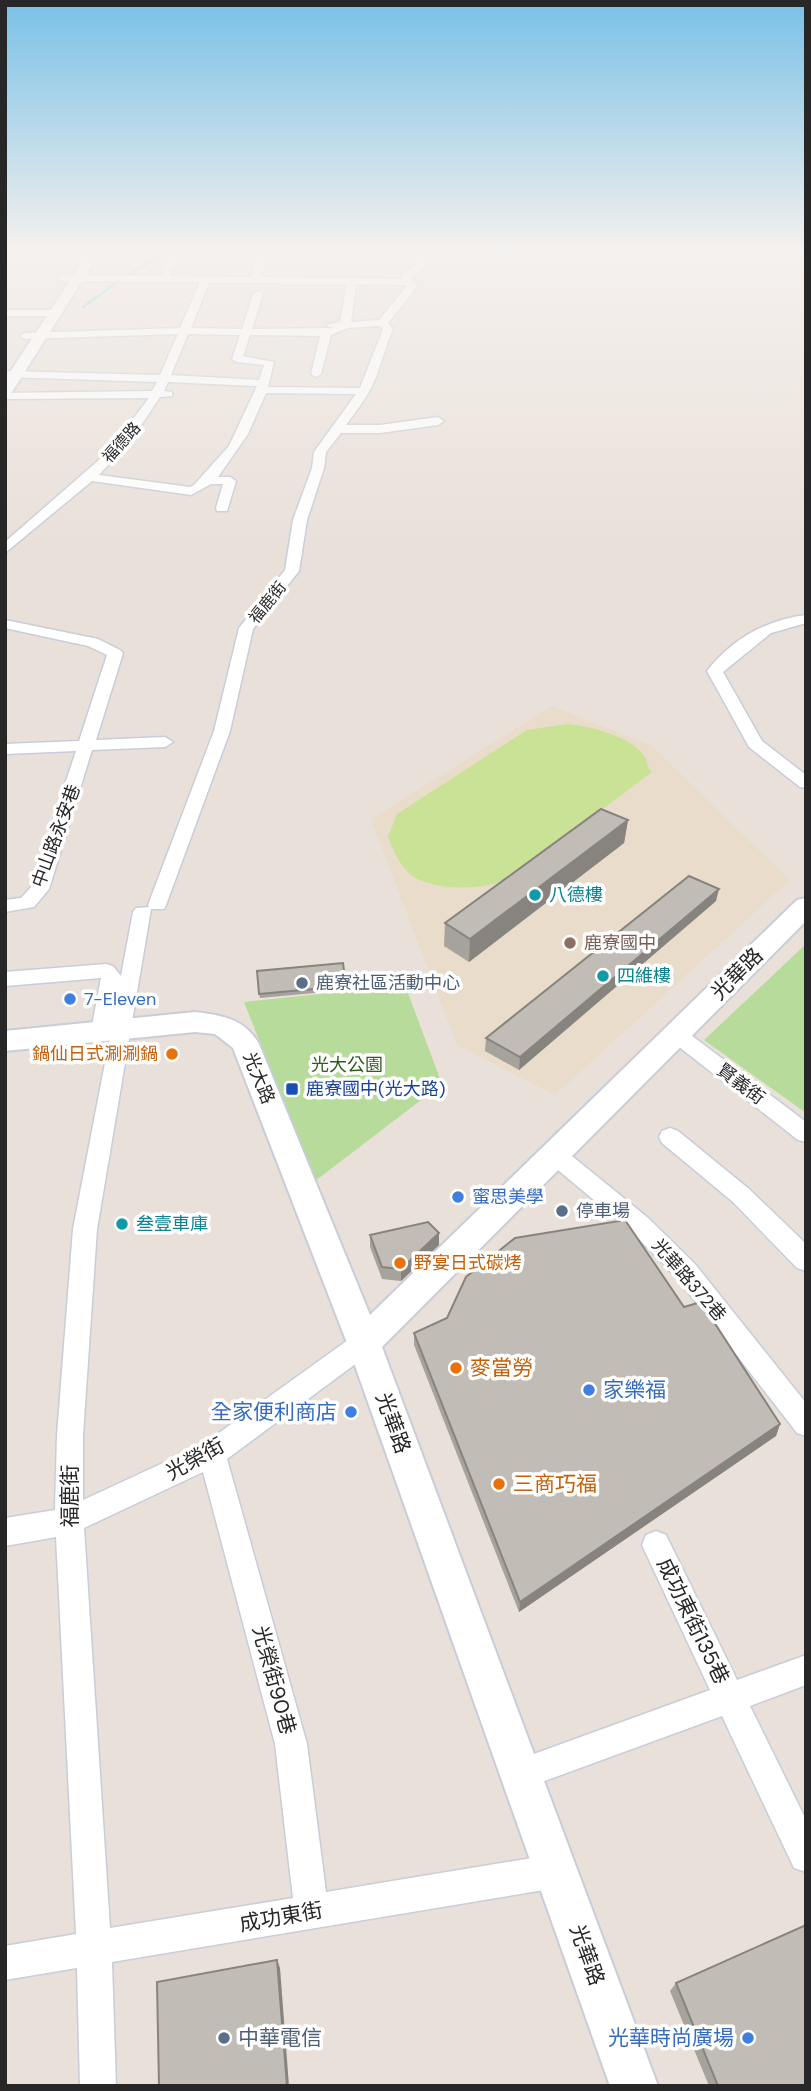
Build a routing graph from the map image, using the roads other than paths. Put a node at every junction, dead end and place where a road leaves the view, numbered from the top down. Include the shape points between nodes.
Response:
1 (19, 349) edge
2 (30, 349) edge
3 (175, 349) edge
4 (240, 349) edge
5 (322, 349) edge
6 (379, 349) edge
7 (9, 372) edge
8 (316, 374) dead end
9 (162, 379) junction
10 (263, 387) junction
11 (363, 391) junction
12 (156, 393) junction
13 (5, 394) edge
14 (183, 394) dead end
15 (438, 421) dead end
16 (336, 429) junction
17 (88, 477) junction
18 (208, 480) junction
19 (191, 491) junction
20 (201, 504) dead end
21 (222, 508) dead end
22 (5, 549) edge
23 (806, 619) edge
24 (5, 624) edge
25 (165, 742) dead end
26 (87, 746) junction
27 (5, 749) edge
28 (806, 783) edge
29 (5, 906) edge
30 (806, 906) edge
31 (5, 979) edge
32 (112, 1030) junction
33 (676, 1034) junction
34 (5, 1041) edge
35 (806, 1134) edge
36 (670, 1137) dead end
37 (554, 1154) junction
38 (806, 1261) edge
39 (364, 1343) junction
40 (806, 1424) edge
41 (212, 1454) junction
42 (69, 1521) junction
43 (5, 1532) edge
44 (656, 1545) dead end
45 (806, 1670) edge
46 (729, 1697) junction
47 (520, 1774) junction
48 (806, 1856) edge
49 (556, 1871) junction
50 (312, 1912) junction
51 (94, 1949) junction
52 (5, 1964) edge
53 (98, 2086) edge
54 (634, 2086) edge

1 - 7 street
2 - 7 street
3 - 9 street, 福德路
4 - 10 street via 237,359 270,364
5 - 8 street
6 - 11 street, 福鹿街
7 - 9 street
7 - 13 street
9 - 10 street via 250,381
9 - 12 street, 福德路
10 - 11 street
10 - 18 street via 242,439
11 - 16 street, 福鹿街
12 - 13 street
12 - 14 street
12 - 17 street, 福德路 via 133,431
15 - 16 street
16 - 32 street, 福鹿街 via 320,452 300,520 292,571 246,628 222,731 150,909
17 - 19 street
17 - 22 street, 福德路
18 - 19 street
18 - 21 street via 230,481
19 - 20 street
23 - 28 street via 766,627 715,671 755,744
24 - 26 street, 中山路永安巷 via 93,642 115,653
25 - 26 street
26 - 27 street
26 - 29 street, 中山路永安巷 via 40,889 27,903
30 - 33 street, 光華路
31 - 32 street via 106,971 112,977
32 - 34 street, 光大路
32 - 39 street, 光大路 via 195,1022 235,1031 245,1044
32 - 42 street, 福鹿街 via 85,1229 70,1435
33 - 35 street, 賢義街
33 - 37 street, 光華路
36 - 38 street via 727,1182
37 - 39 street, 光華路
37 - 40 street, 光華路372巷 via 639,1224 686,1271
39 - 41 street, 光榮街
39 - 47 street, 光華路
41 - 42 street, 光榮街
41 - 50 street, 光榮街90巷 via 291,1744
42 - 43 street, 光榮街
42 - 51 street, 福鹿街
44 - 46 street, 成功東街135巷
45 - 46 street
46 - 47 street
46 - 48 street, 成功東街135巷
47 - 49 street, 光華路
49 - 50 street, 成功東街
49 - 54 street, 光華路
50 - 51 street, 成功東街
51 - 52 street, 成功東街
51 - 53 street, 福鹿街

